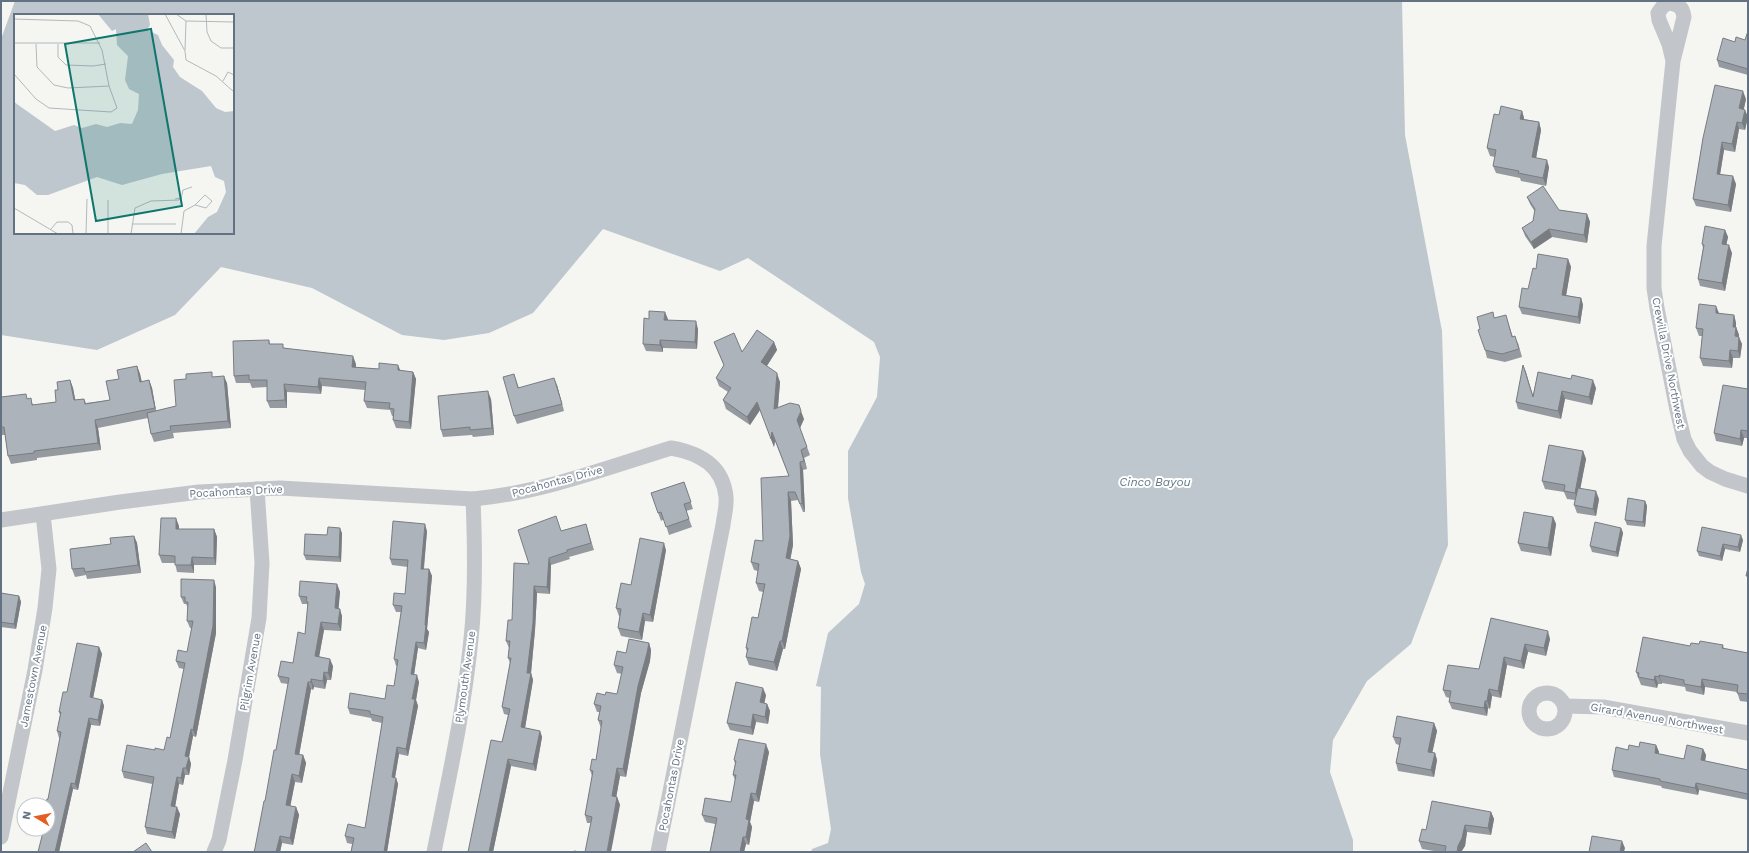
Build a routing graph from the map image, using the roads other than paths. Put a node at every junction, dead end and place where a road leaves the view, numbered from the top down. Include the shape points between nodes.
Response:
1 (1680, 4) edge
2 (1673, 61) junction
3 (1748, 486) edge
4 (257, 489) junction
5 (473, 499) junction
6 (43, 514) junction
7 (1, 520) edge
8 (1565, 706) dead end
9 (1748, 733) edge
10 (1, 837) edge
11 (214, 852) edge
12 (434, 852) edge
13 (658, 852) edge

1 - 2 street, Crewilla Drive Northwest via 1684,17
1 - 2 street, Crewilla Drive Northwest via 1668,3 1658,13
2 - 3 street, Crewilla Drive Northwest via 1654,246 1657,308 1677,410 1684,439 1690,451 1710,472
4 - 5 street, Pocahontas Drive via 280,488
4 - 6 street, Pocahontas Drive via 199,492
4 - 11 street, Pilgrim Avenue via 262,562 259,618 235,760 219,840
5 - 12 street, Plymouth Avenue via 474,598 471,640
5 - 13 street, Pocahontas Drive via 538,488 671,448 700,456 711,464 720,476 726,499 723,525
6 - 7 street, Pocahontas Drive
6 - 10 street, Jamestown Avenue via 49,569 45,608
8 - 9 street, Girard Avenue Northwest via 1603,707

